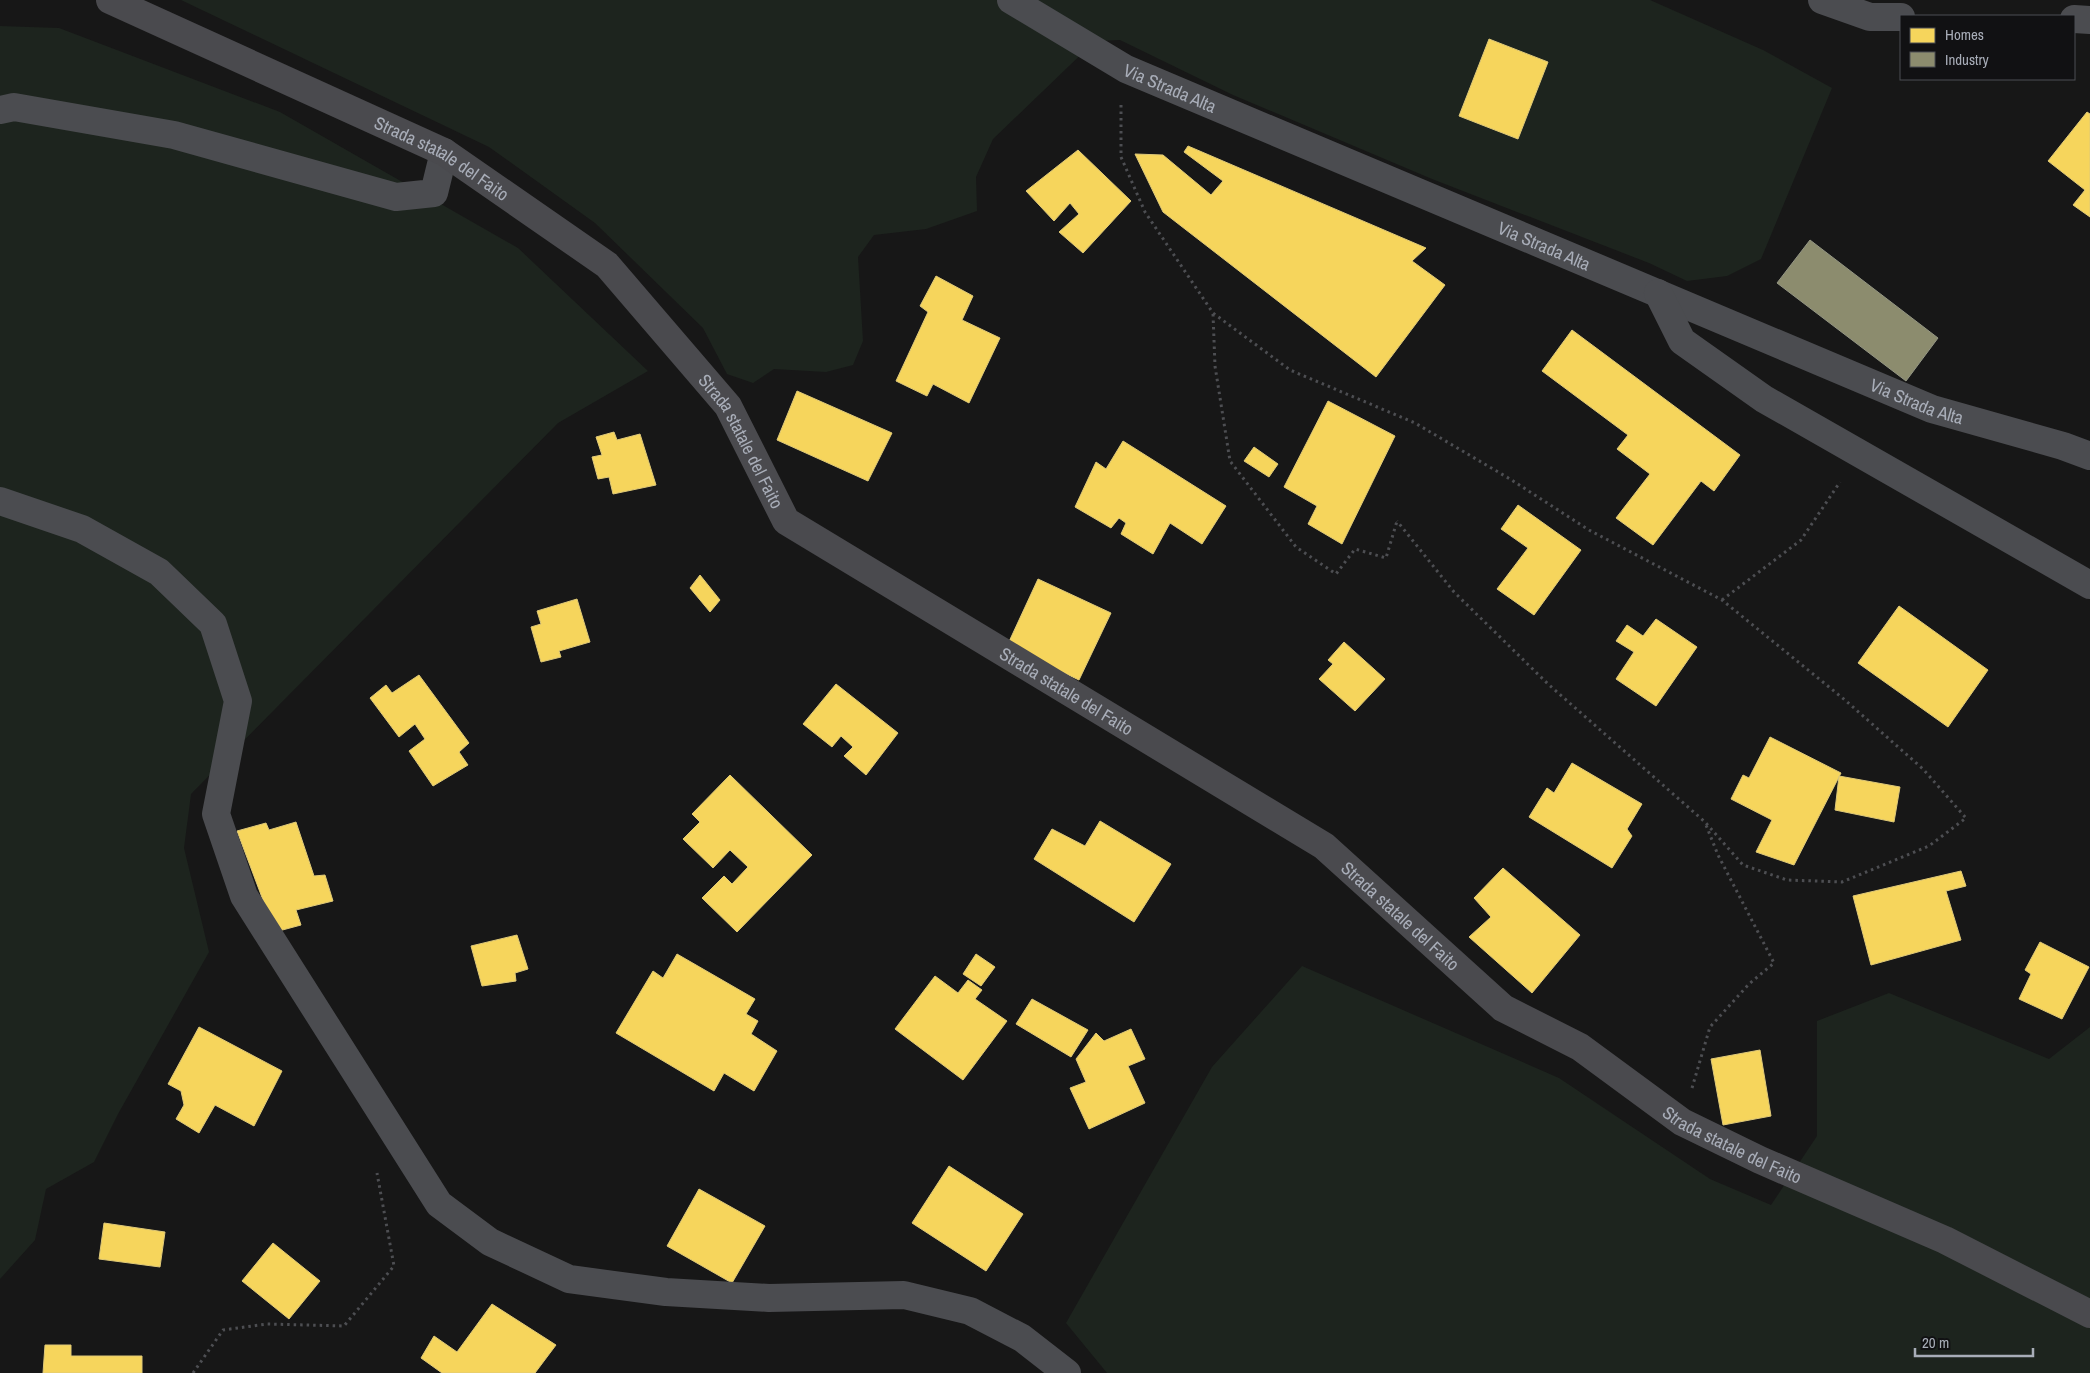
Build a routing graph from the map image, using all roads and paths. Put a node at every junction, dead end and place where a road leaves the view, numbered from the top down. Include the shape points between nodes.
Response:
1 (110, 0) edge
2 (1011, 0) edge
3 (1822, 0) edge
4 (1900, 18) edge
5 (2075, 19) edge
6 (2090, 20) edge
7 (1126, 69) junction
8 (0, 110) edge
9 (444, 152) junction
10 (1658, 293) junction
11 (1213, 313) junction
12 (1859, 453) junction
13 (2090, 456) edge
14 (0, 501) edge
15 (2090, 585) edge
16 (1722, 600) junction
17 (1705, 822) junction
18 (1682, 1122) junction
19 (376, 1168) dead end
20 (2090, 1314) edge
21 (193, 1373) edge
22 (1067, 1373) edge

1 - 9 street, Strada statale del Faito
2 - 7 street, Via Strada Alta
3 - 4 street via 1870,17
5 - 6 street
7 - 10 street, Via Strada Alta
7 - 11 path via 1120,112 1120,157 1145,212
8 - 9 street via 14,107 174,135 396,197 434,193
9 - 18 street, Strada statale del Faito via 607,265 728,406 786,521 1324,846 1503,1008 1580,1047
10 - 12 street via 1682,341 1764,399
10 - 13 street, Via Strada Alta via 1932,409
11 - 16 path via 1290,370 1415,423 1589,530
11 - 17 path via 1216,366 1230,460 1296,547 1336,574 1355,549 1386,558 1397,521 1454,592 1548,684
12 - 15 street
12 - 16 path via 1801,540
14 - 22 street via 82,529 159,572 213,624 238,701 216,814 244,896 439,1204 490,1242 569,1279 666,1292 770,1298 904,1295 970,1311 1022,1338
16 - 17 path via 1846,700 1916,762 1966,818 1929,846 1842,882 1787,880 1743,865
17 - 18 path via 1718,855 1774,963 1749,984 1710,1027
18 - 20 street, Strada statale del Faito via 1760,1160 1945,1240
19 - 21 path via 394,1266 344,1326 267,1324 223,1330

